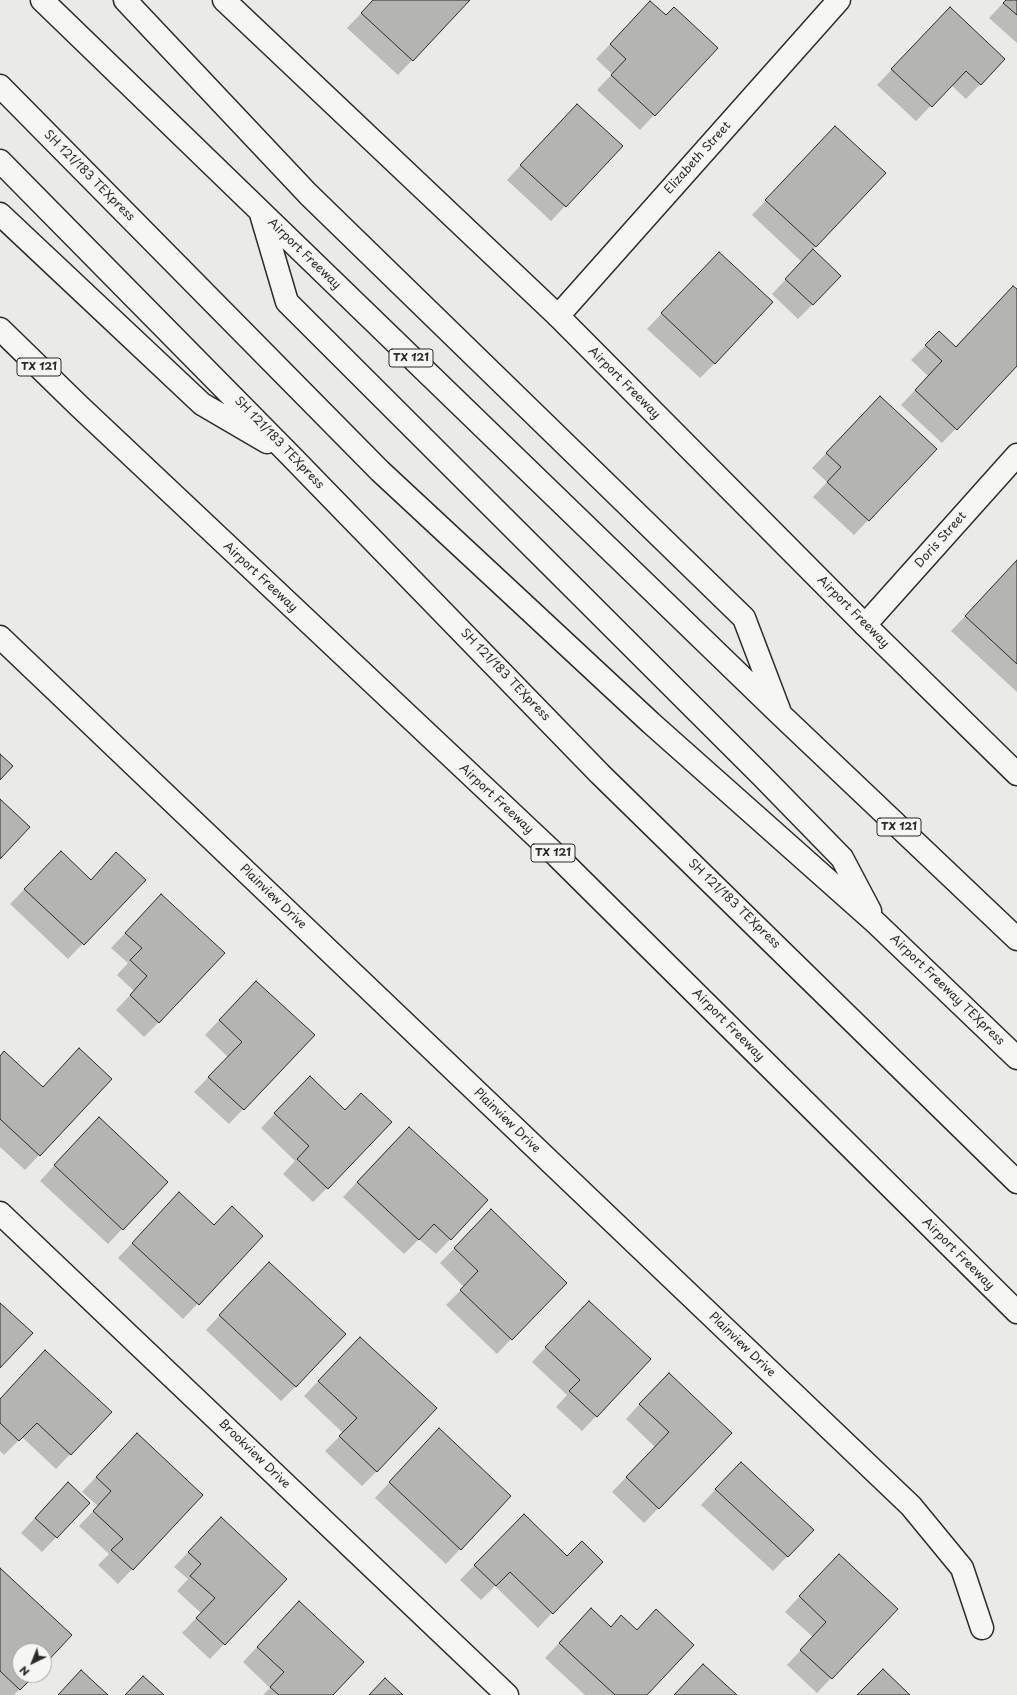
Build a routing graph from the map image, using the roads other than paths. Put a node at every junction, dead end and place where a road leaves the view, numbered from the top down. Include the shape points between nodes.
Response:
1 (42, 0) edge
2 (126, 0) edge
3 (839, 0) edge
4 (235, 4) edge
5 (0, 86) edge
6 (0, 161) edge
7 (260, 213) junction
8 (0, 214) edge
9 (558, 316) junction
10 (0, 329) edge
11 (290, 454) junction
12 (1017, 455) edge
13 (865, 625) junction
14 (0, 637) edge
15 (781, 715) junction
16 (1017, 774) edge
17 (876, 923) junction
18 (1017, 939) edge
19 (1017, 1058) edge
20 (1017, 1182) edge
21 (0, 1213) edge
22 (1017, 1312) edge
23 (982, 1628) dead end
24 (507, 1695) edge

1 - 7 main road, Airport Freeway / TX 121
2 - 15 main road via 308,194 744,618
3 - 9 main road, Elizabeth Street
4 - 9 main road, Airport Freeway
5 - 17 main road, SH 121/183 TEXpress via 380,470 651,722
6 - 11 main road, SH 121/183 TEXpress
7 - 15 main road, Airport Freeway / TX 121
7 - 17 main road via 287,302 842,858
8 - 11 main road via 202,404
9 - 13 main road, Airport Freeway
10 - 22 main road, Airport Freeway / TX 121 via 89,416 557,856
11 - 20 main road, SH 121/183 TEXpress via 600,774
12 - 13 main road, Doris Street
13 - 16 main road, Airport Freeway
14 - 23 main road, Plainview Drive via 911,1506 962,1568
15 - 18 main road, Airport Freeway / TX 121
17 - 19 main road, Airport Freeway TEXpress
21 - 24 main road, Brookview Drive

